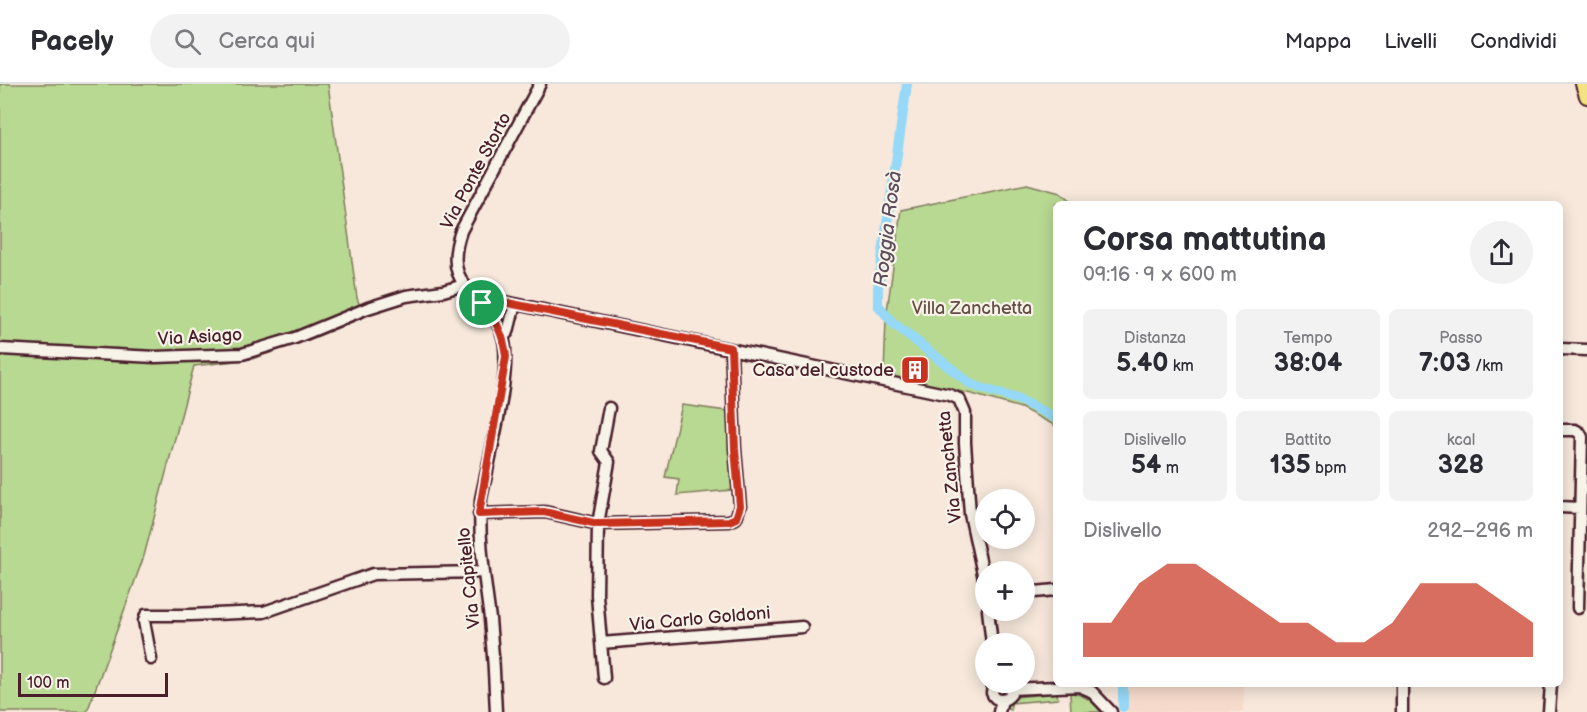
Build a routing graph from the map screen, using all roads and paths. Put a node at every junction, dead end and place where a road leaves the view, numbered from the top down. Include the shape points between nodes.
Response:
1 (540, 84) edge
2 (1583, 84) edge
3 (1587, 96) edge
4 (464, 285) junction
5 (482, 303) junction
6 (514, 304) junction
7 (503, 336) junction
8 (731, 348) junction
9 (0, 349) edge
10 (1585, 349) edge
11 (1563, 350) edge
12 (609, 408) dead end
13 (1563, 430) edge
14 (1563, 507) edge
15 (1580, 508) junction
16 (479, 514) junction
17 (598, 524) junction
18 (980, 561) edge
19 (483, 572) junction
20 (1053, 590) edge
21 (1035, 592) edge
22 (1578, 608) dead end
23 (802, 627) dead end
24 (601, 643) junction
25 (151, 659) dead end
26 (604, 678) dead end
27 (1035, 686) edge
28 (1053, 686) edge
29 (1081, 687) edge
30 (1402, 687) edge
31 (1551, 687) edge
32 (992, 693) edge
33 (1009, 693) edge
34 (1002, 700) junction
35 (496, 712) edge
36 (999, 712) edge
37 (1111, 712) edge
38 (1402, 712) edge
39 (1549, 712) edge

1 - 4 street, Via Ponte Storto via 461,231 455,248 456,267
2 - 3 main road
4 - 5 street, Via Ponte Storto
4 - 9 street, Via Asiago via 406,296 242,354 155,357
5 - 6 street, Via Zanchetta via 488,299
5 - 7 street, Via Capitello
6 - 7 street, Via Capitello via 508,332
6 - 8 street, Via Zanchetta
7 - 16 street, Via Capitello via 505,368
8 - 17 street via 740,506 736,518
8 - 18 street, Via Zanchetta via 959,399 965,413 970,514
10 - 11 street
12 - 17 street via 601,451 609,462
13 - 15 street via 1575,430 1582,437
14 - 15 street
15 - 22 street
16 - 17 street via 544,512
16 - 19 street, Via Capitello
17 - 24 street
19 - 25 street via 373,574 264,612 146,615
19 - 35 street, Via Capitello
20 - 21 street
23 - 24 street, Via Carlo Goldoni
24 - 26 street
27 - 28 street
29 - 37 street via 1091,691
30 - 38 street
31 - 39 street
32 - 34 street
33 - 34 street
34 - 36 street

